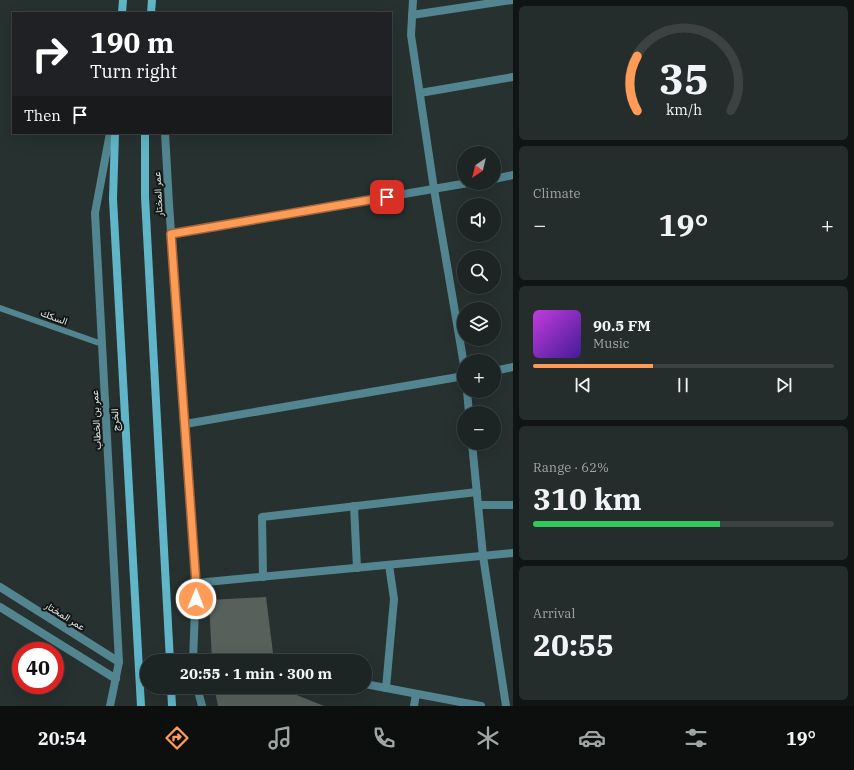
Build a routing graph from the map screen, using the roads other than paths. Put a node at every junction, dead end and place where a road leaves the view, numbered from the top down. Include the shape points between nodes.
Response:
1 (123, 0) edge
2 (152, 0) edge
3 (414, 0) edge
4 (512, 0) edge
5 (122, 12) edge
6 (151, 12) edge
7 (412, 15) junction
8 (513, 77) edge
9 (420, 94) junction
10 (110, 134) edge
11 (115, 134) edge
12 (145, 134) edge
13 (165, 134) edge
14 (513, 175) edge
15 (501, 178) edge
16 (457, 185) edge
17 (434, 189) junction
18 (171, 234) junction
19 (0, 308) edge
20 (102, 344) junction
21 (462, 354) edge
22 (513, 368) edge
23 (501, 370) edge
24 (457, 377) edge
25 (185, 424) junction
26 (473, 450) edge
27 (477, 492) junction
28 (478, 505) junction
29 (513, 505) edge
30 (354, 506) junction
31 (513, 553) edge
32 (483, 556) junction
33 (389, 565) junction
34 (357, 568) junction
35 (263, 577) junction
36 (196, 583) junction
37 (0, 587) edge
38 (0, 607) edge
39 (170, 654) edge
40 (193, 654) edge
41 (119, 662) junction
42 (116, 679) junction
43 (372, 685) edge
44 (386, 688) junction
45 (171, 694) edge
46 (199, 694) edge
47 (416, 694) junction
48 (110, 706) edge
49 (141, 706) edge
50 (172, 706) edge
51 (202, 706) edge
52 (414, 706) edge
53 (481, 706) edge
54 (506, 706) edge

1 - 5 main road
2 - 6 main road
3 - 7 street
4 - 7 street
7 - 9 street via 411,35
8 - 9 street
9 - 17 street
10 - 20 street, عمر بن الخطاب via 95,212
11 - 49 main road, الخرج via 113,199
12 - 39 main road via 145,197
13 - 18 street, عمر المختار
14 - 15 street
16 - 17 street
17 - 18 street
17 - 21 street
18 - 25 street, عمر المختار
19 - 20 lane, السكك
20 - 41 street, عمر بن الخطاب
22 - 23 street
24 - 25 street
25 - 36 street, عمر المختار
26 - 27 street
27 - 28 street
27 - 30 street
28 - 29 street
28 - 32 street
30 - 34 street
30 - 35 street via 262,517
31 - 32 street
32 - 33 street
32 - 54 street
33 - 34 street
33 - 44 street via 394,599
34 - 35 street
35 - 36 street
36 - 40 street, عمر المختار
37 - 41 street, عمر المختار
38 - 42 street
41 - 42 street, عمر بن الخطاب
42 - 48 street, عمر بن الخطاب
43 - 44 street
44 - 47 street
45 - 50 main road
46 - 51 street
47 - 52 street
47 - 53 street

